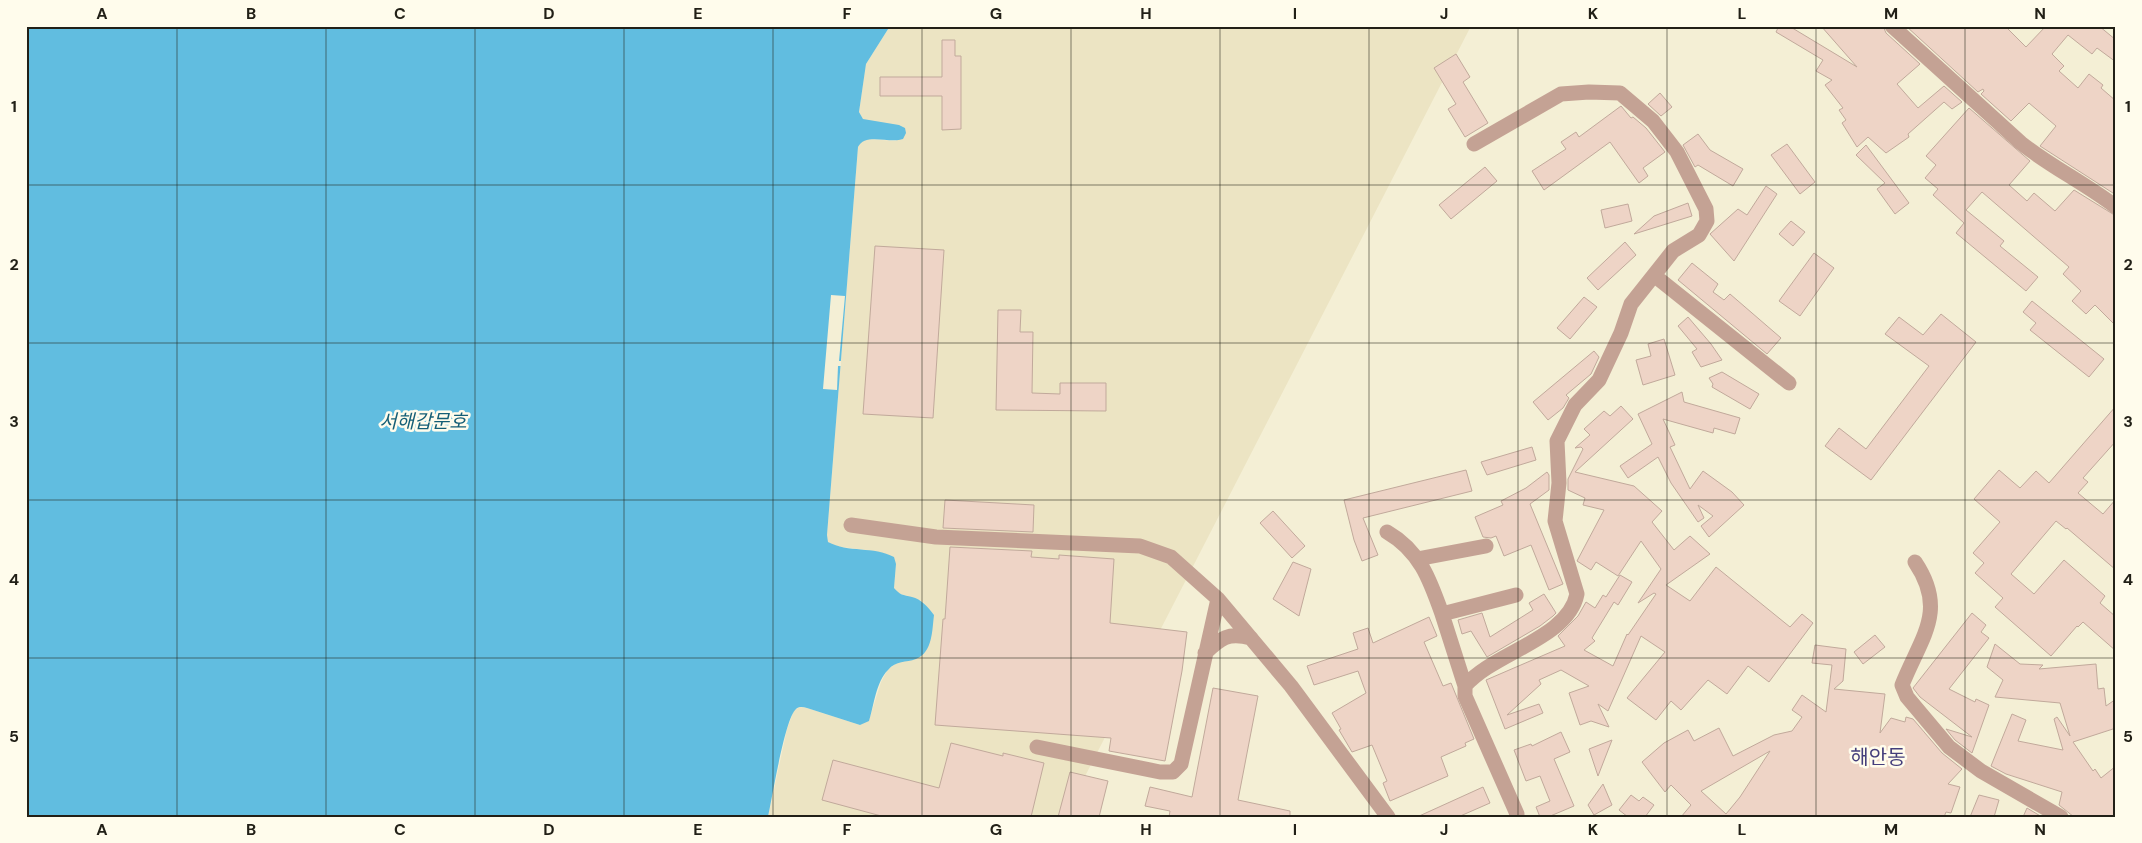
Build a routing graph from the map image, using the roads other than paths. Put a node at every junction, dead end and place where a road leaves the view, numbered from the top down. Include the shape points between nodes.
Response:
1 (1892, 26) edge
2 (1474, 144) dead end
3 (2116, 207) edge
4 (1655, 276) junction
5 (1790, 383) dead end
6 (851, 525) dead end
7 (1387, 532) dead end
8 (1486, 546) dead end
9 (1418, 559) junction
10 (1914, 562) dead end
11 (1516, 595) dead end
12 (1218, 599) junction
13 (1442, 614) junction
14 (1250, 638) junction
15 (1205, 653) junction
16 (1465, 686) junction
17 (1037, 746) dead end
18 (1388, 817) edge
19 (1516, 817) edge
20 (2061, 817) edge

1 - 3 street via 2042,160
2 - 4 street via 1561,94 1620,94 1653,121 1678,152 1706,209 1707,221 1699,235 1673,251
4 - 5 street
4 - 16 street via 1631,304 1599,380 1575,405 1557,441 1559,483 1555,521 1577,594 1575,605 1558,624 1506,655 1470,679
6 - 12 street via 936,537 1140,546 1171,557
7 - 9 street
8 - 9 street
9 - 13 street
10 - 20 street via 1929,588 1931,614 1902,685 1907,697 1949,748 1980,771
11 - 13 street
12 - 14 street
12 - 15 street
13 - 16 street
14 - 15 street via 1237,634 1220,639
14 - 18 street via 1326,731
15 - 17 street via 1180,764 1173,772
16 - 19 street via 1465,696

